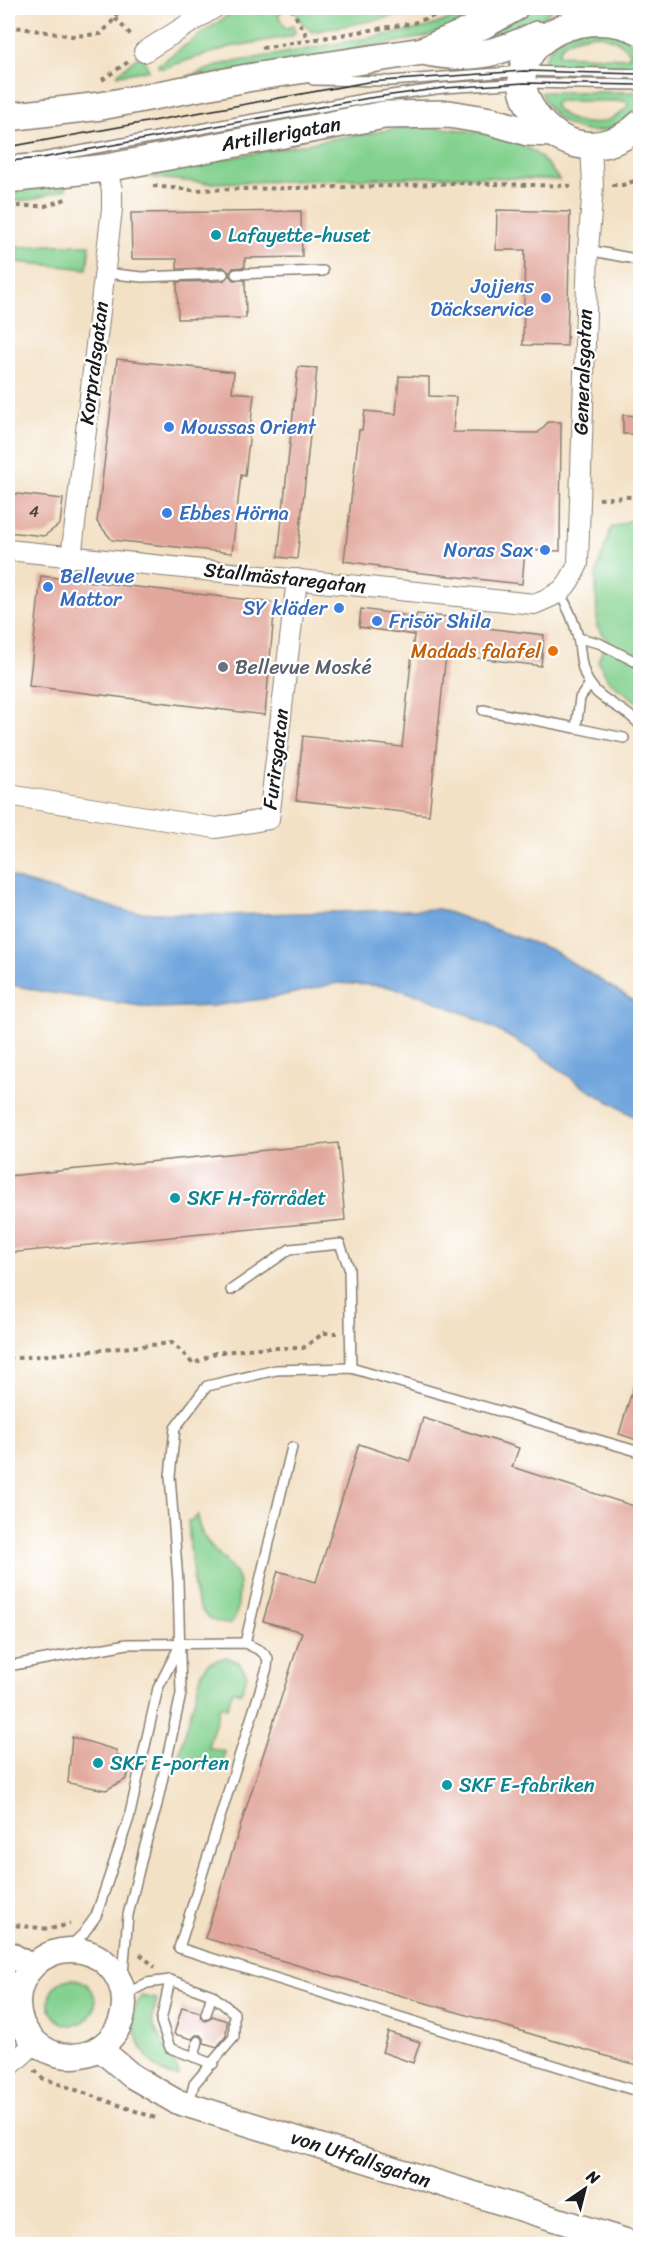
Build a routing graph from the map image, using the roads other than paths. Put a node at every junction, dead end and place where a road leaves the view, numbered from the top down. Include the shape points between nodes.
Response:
1 (214, 8) edge
2 (514, 8) edge
3 (569, 10) edge
4 (628, 18) edge
5 (537, 35) junction
6 (142, 48) road end
7 (423, 51) junction
8 (640, 74) edge
9 (524, 77) junction
10 (247, 78) junction
11 (640, 86) edge
12 (8, 117) edge
13 (634, 133) edge
14 (554, 134) junction
15 (591, 145) junction
16 (8, 161) edge
17 (8, 179) edge
18 (109, 179) junction
19 (588, 250) junction
20 (640, 260) edge
21 (323, 271) dead end
22 (105, 273) junction
23 (223, 274) dead end
24 (236, 274) dead end
25 (8, 550) edge
26 (71, 558) junction
27 (297, 579) junction
28 (560, 594) junction
29 (578, 638) junction
30 (640, 664) edge
31 (590, 684) junction
32 (483, 710) dead end
33 (640, 725) edge
34 (576, 728) junction
35 (624, 738) dead end
36 (8, 795) edge
37 (231, 1290) dead end
38 (351, 1368) junction
39 (292, 1447) dead end
40 (640, 1452) edge
41 (245, 1643) junction
42 (180, 1645) junction
43 (8, 1665) edge
44 (66, 1950) junction
45 (8, 1953) edge
46 (32, 1967) junction
47 (170, 1980) junction
48 (123, 1991) junction
49 (212, 1995) junction
50 (206, 2014) dead end
51 (198, 2041) dead end
52 (36, 2042) junction
53 (99, 2048) junction
54 (194, 2057) junction
55 (213, 2064) junction
56 (8, 2068) edge
57 (640, 2092) edge
58 (189, 2104) junction
59 (635, 2244) edge

1 - 6 street
2 - 7 main road
3 - 4 main road via 596,9
3 - 5 main road
5 - 7 main road via 495,53 448,56
5 - 9 main road via 527,54
7 - 10 main road
8 - 9 lane
9 - 10 lane via 390,81
9 - 11 lane
9 - 14 main road, Artillerigatan via 533,112
9 - 16 lane via 369,98
10 - 12 main road via 101,106
13 - 15 main road, Artillerigatan
14 - 15 main road, Artillerigatan
14 - 18 main road, Artillerigatan via 449,114 384,115
15 - 19 street, Generalsgatan via 593,186
17 - 18 main road, Artillerigatan
18 - 22 street, Korpralsgatan via 112,209
19 - 20 lane
19 - 28 street, Generalsgatan via 578,564
21 - 24 lane
22 - 23 lane via 142,277
22 - 26 street, Korpralsgatan
25 - 26 street, Stallmästaregatan
26 - 27 street, Stallmästaregatan
27 - 28 street, Stallmästaregatan via 534,604
27 - 36 street, Furirsgatan via 269,819 216,828
28 - 29 lane via 570,610
29 - 30 lane via 599,643
29 - 31 lane via 582,667
31 - 33 lane
31 - 34 lane via 580,698
32 - 34 lane
34 - 35 lane
37 - 38 lane via 290,1249 340,1244 349,1268
38 - 40 lane
38 - 42 lane via 276,1370 207,1386 175,1428 170,1476
39 - 41 lane
41 - 42 lane
41 - 57 lane via 268,1658 267,1668 178,1948
42 - 43 lane via 127,1644
42 - 44 lane via 158,1688 129,1818 96,1916
42 - 48 lane via 181,1694 128,1915
44 - 46 street via 44,1957
44 - 48 street via 82,1950 97,1956 110,1966
45 - 46 street
46 - 52 street via 22,1983 18,2001 21,2019
47 - 48 lane
47 - 49 lane
47 - 54 lane via 161,2021 170,2048
48 - 53 street via 122,2021
49 - 50 lane
49 - 55 lane via 234,2013 234,2037
51 - 54 lane
52 - 53 street via 55,2054 70,2056
52 - 56 street
53 - 58 street, von Utfallsgatan via 140,2080 175,2101
54 - 55 lane
55 - 58 lane via 194,2084
58 - 59 street, von Utfallsgatan

